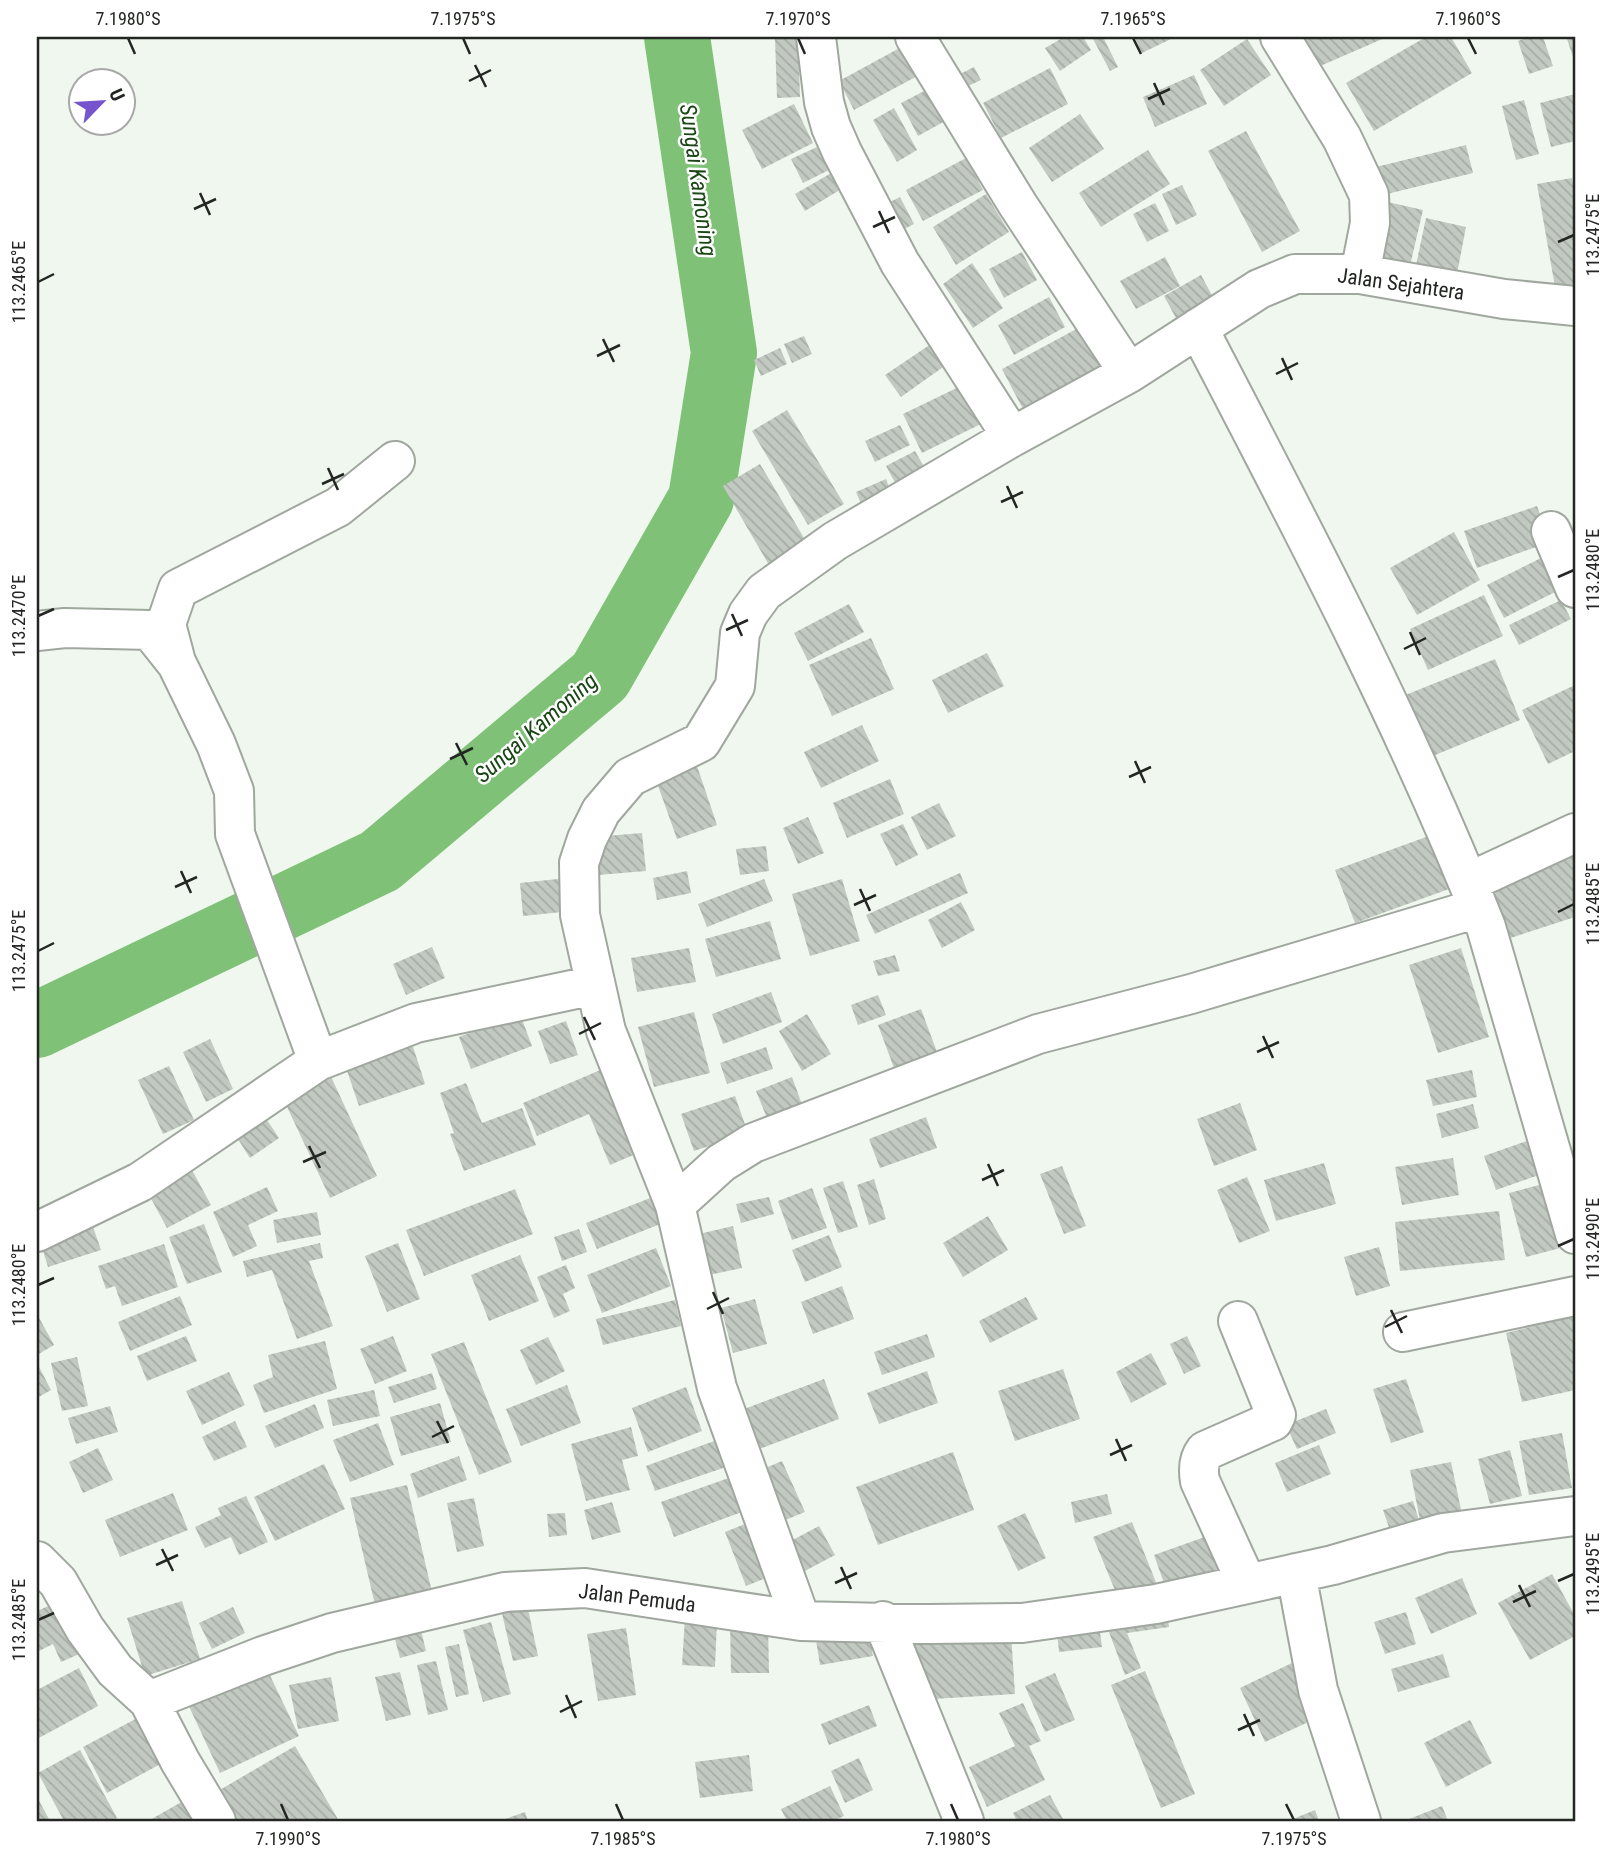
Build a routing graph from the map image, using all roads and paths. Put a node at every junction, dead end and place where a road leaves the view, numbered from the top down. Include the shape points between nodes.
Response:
1 (816, 37) edge
2 (915, 37) edge
3 (1280, 37) edge
4 (1360, 274) junction
5 (1575, 306) edge
6 (1198, 328) junction
7 (1129, 373) junction
8 (1012, 437) junction
9 (396, 461) dead end
10 (1551, 531) dead end
11 (1575, 588) edge
12 (37, 631) edge
13 (177, 664) junction
14 (1575, 832) edge
15 (1474, 895) junction
16 (596, 985) junction
17 (318, 1061) junction
18 (675, 1205) junction
19 (37, 1232) edge
20 (1575, 1234) edge
21 (1575, 1296) edge
22 (1238, 1321) dead end
23 (1403, 1332) dead end
24 (1575, 1516) edge
25 (37, 1561) edge
26 (1296, 1573) junction
27 (1247, 1584) junction
28 (801, 1621) junction
29 (883, 1621) junction
30 (149, 1701) junction
31 (216, 1821) edge
32 (964, 1821) edge
33 (1361, 1821) edge

1 - 8 street via 824,102 842,152 900,263
2 - 7 street
3 - 4 street via 1342,138 1369,195 1370,223
4 - 5 street, Jalan Sejahtera via 1504,299
4 - 6 street, Jalan Sejahtera via 1295,274 1259,289
6 - 7 street, Jalan Sejahtera
6 - 15 street via 1351,624
7 - 8 street, Jalan Sejahtera
8 - 16 street, Jalan Sejahtera via 835,541 764,592 740,633 735,686 701,742 630,777 601,811 587,839 579,863 580,915
9 - 13 street via 338,507 178,589 166,624
10 - 11 street
12 - 13 street via 150,630
13 - 17 street via 234,791 235,834
14 - 15 street
15 - 18 street via 1191,994 1038,1034 753,1143 721,1163
15 - 20 street
16 - 17 street via 416,1023
16 - 18 street, Jalan Sejahtera via 606,1031
17 - 19 street via 140,1182
18 - 28 street, Jalan Sejahtera via 717,1388
21 - 23 street
22 - 27 street via 1276,1415 1273,1421 1205,1451 1199,1473
24 - 26 street, Jalan Pemuda via 1443,1533
25 - 30 street via 58,1582 116,1670
26 - 27 street, Jalan Pemuda
26 - 33 street via 1318,1690
27 - 29 street, Jalan Pemuda via 1156,1604 1022,1623
28 - 29 street, Jalan Pemuda
28 - 30 street, Jalan Pemuda via 585,1588 505,1592 332,1633
29 - 32 street
30 - 31 street

